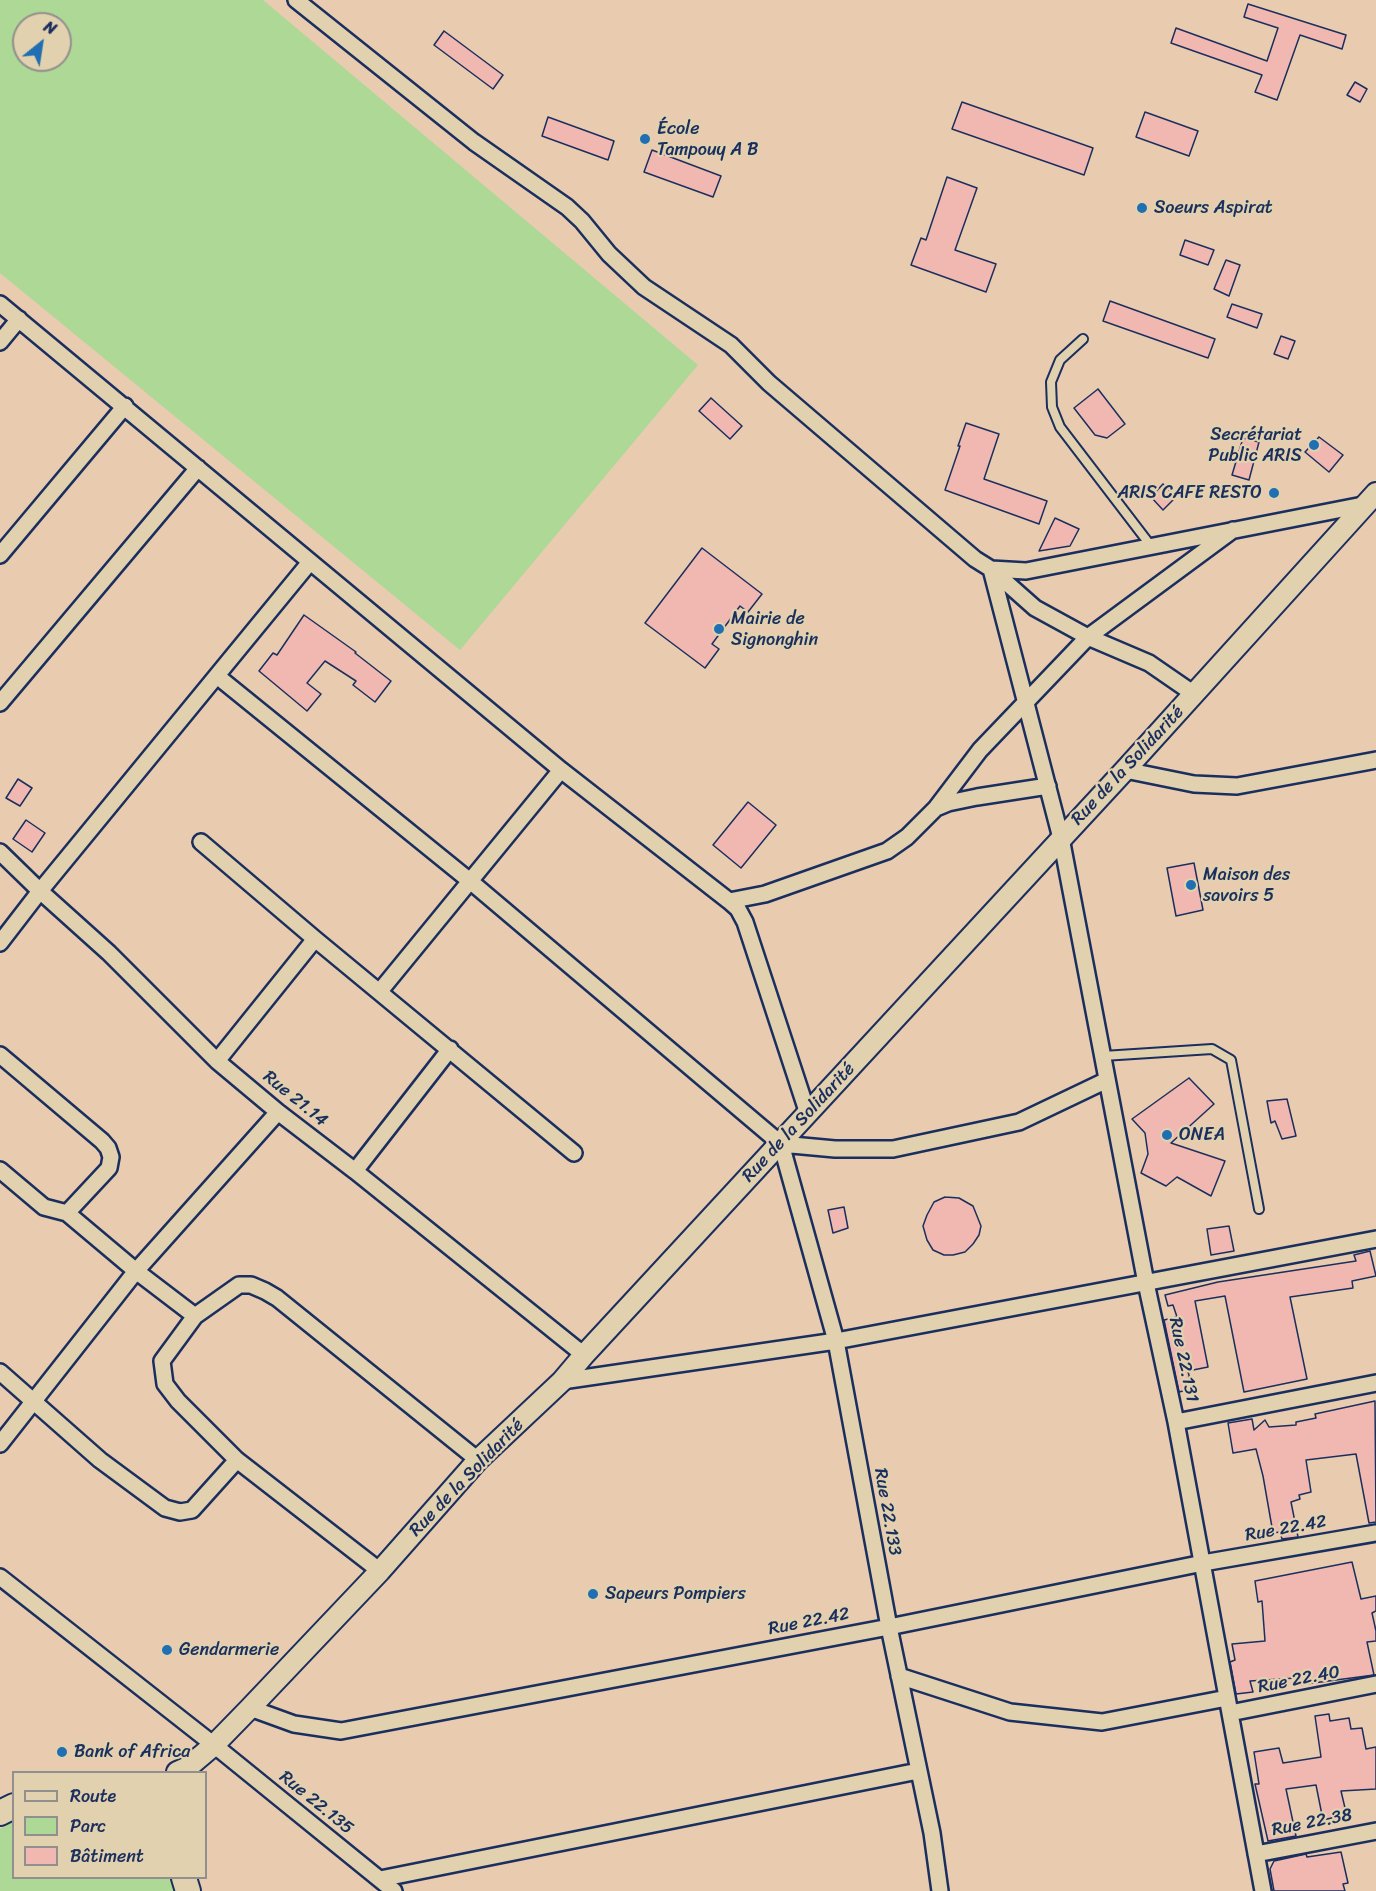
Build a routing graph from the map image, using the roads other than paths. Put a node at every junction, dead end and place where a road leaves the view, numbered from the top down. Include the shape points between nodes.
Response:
1 (296, 0) edge
2 (0, 304) edge
3 (19, 319) junction
4 (1083, 339) dead end
5 (0, 342) edge
6 (125, 406) junction
7 (198, 468) junction
8 (1373, 500) edge
9 (1233, 530) junction
10 (1151, 546) junction
11 (0, 555) edge
12 (310, 562) junction
13 (991, 569) junction
14 (1088, 637) junction
15 (217, 676) junction
16 (1194, 694) junction
17 (1026, 702) junction
18 (0, 703) edge
19 (1376, 760) edge
20 (561, 770) junction
21 (1125, 770) junction
22 (1048, 786) junction
23 (936, 808) junction
24 (1061, 838) junction
25 (201, 842) dead end
26 (0, 852) edge
27 (470, 881) junction
28 (40, 891) junction
29 (729, 901) junction
30 (315, 939) junction
31 (0, 943) edge
32 (380, 991) junction
33 (450, 1049) junction
34 (0, 1055) edge
35 (1103, 1056) junction
36 (218, 1061) junction
37 (1107, 1080) junction
38 (278, 1112) junction
39 (808, 1114) junction
40 (781, 1144) junction
41 (574, 1153) dead end
42 (0, 1170) edge
43 (355, 1171) junction
44 (1259, 1209) dead end
45 (67, 1213) junction
46 (1376, 1239) edge
47 (136, 1271) junction
48 (1146, 1283) junction
49 (195, 1316) junction
50 (836, 1341) junction
51 (584, 1355) junction
52 (0, 1372) edge
53 (562, 1381) junction
54 (1376, 1383) edge
55 (34, 1401) junction
56 (1176, 1422) junction
57 (0, 1444) edge
58 (237, 1460) junction
59 (478, 1460) junction
60 (1376, 1533) edge
61 (1203, 1563) junction
62 (380, 1571) junction
63 (0, 1576) edge
64 (889, 1627) junction
65 (899, 1676) junction
66 (1376, 1684) edge
67 (1229, 1706) junction
68 (250, 1708) junction
69 (214, 1745) junction
70 (181, 1771) edge
71 (203, 1771) edge
72 (918, 1771) junction
73 (1376, 1831) edge
74 (1256, 1854) junction
75 (380, 1879) junction
76 (394, 1891) edge
77 (940, 1891) edge
78 (1263, 1891) edge

1 - 13 street via 474,142 567,207 644,287 731,345 778,391
2 - 3 street
3 - 5 street
3 - 6 street
4 - 10 lane via 1060,360 1051,382 1052,407 1060,427
6 - 7 street
6 - 11 street
7 - 12 street
7 - 18 street
8 - 9 street
8 - 16 street, Rue de la Solidarité
9 - 10 street
9 - 14 street
10 - 13 street via 1026,571
12 - 15 street
12 - 20 street
13 - 14 street via 1035,608
13 - 17 street, Rue 22.131
14 - 16 street via 1149,663
14 - 17 street
15 - 27 street
15 - 28 street
16 - 21 street, Rue de la Solidarité
17 - 22 street, Rue 22.131
17 - 23 street via 980,750
19 - 21 street via 1237,786 1194,784
20 - 27 street
20 - 29 street
21 - 24 street, Rue de la Solidarité
22 - 23 street via 977,796
22 - 24 street, Rue 22.131
23 - 29 street via 888,850 765,894
24 - 35 street, Rue 22.131
24 - 39 street, Rue de la Solidarité
25 - 30 street
26 - 28 street, Rue 21.14
27 - 32 street
27 - 40 street
28 - 31 street
28 - 36 street, Rue 21.14
29 - 39 street via 745,922
30 - 32 street
30 - 36 street
32 - 33 street
33 - 41 street
33 - 43 street
34 - 45 street via 108,1148 109,1168
35 - 37 street, Rue 22.131
35 - 44 lane via 1212,1049 1231,1059
36 - 38 street, Rue 21.14
37 - 40 street via 1019,1122 893,1149
37 - 48 street, Rue 22.131
38 - 43 street, Rue 21.14
38 - 47 street
39 - 40 street, Rue de la Solidarité
40 - 50 street, Rue 22.133
40 - 51 street, Rue de la Solidarité
42 - 45 street via 45,1207
43 - 51 street, Rue 21.14
45 - 47 street
46 - 48 street
47 - 49 street
47 - 55 street
48 - 50 street
48 - 56 street, Rue 22.131
49 - 58 street via 162,1361 165,1384
49 - 59 street via 239,1285 265,1291
50 - 53 street
50 - 64 street, Rue 22.133
51 - 53 street, Rue de la Solidarité
52 - 55 street
53 - 59 street, Rue de la Solidarité
54 - 56 street
55 - 57 street
55 - 58 street via 100,1460 165,1508 192,1510
56 - 61 street, Rue 22.131
58 - 62 street
59 - 62 street, Rue de la Solidarité
60 - 61 street, Rue 22.42
61 - 64 street, Rue 22.42
61 - 67 street, Rue 22.131
62 - 68 street, Rue de la Solidarité
63 - 69 street, Rue 22.135
64 - 65 street, Rue 22.133
64 - 68 street, Rue 22.42 via 341,1731 294,1724
65 - 67 street, Rue 22.40 via 1010,1712 1102,1722
65 - 72 street, Rue 22.133
66 - 67 street, Rue 22.40
67 - 74 street, Rue 22.131
68 - 69 street, Rue de la Solidarité
69 - 70 street, Rue de la Solidarité
69 - 71 street, Rue de la Solidarité
69 - 75 street, Rue 22.135
72 - 75 street
72 - 77 street, Rue 22.133
73 - 74 street, Rue 22.38
74 - 78 street, Rue 22.131
75 - 76 street, Rue 22.135

